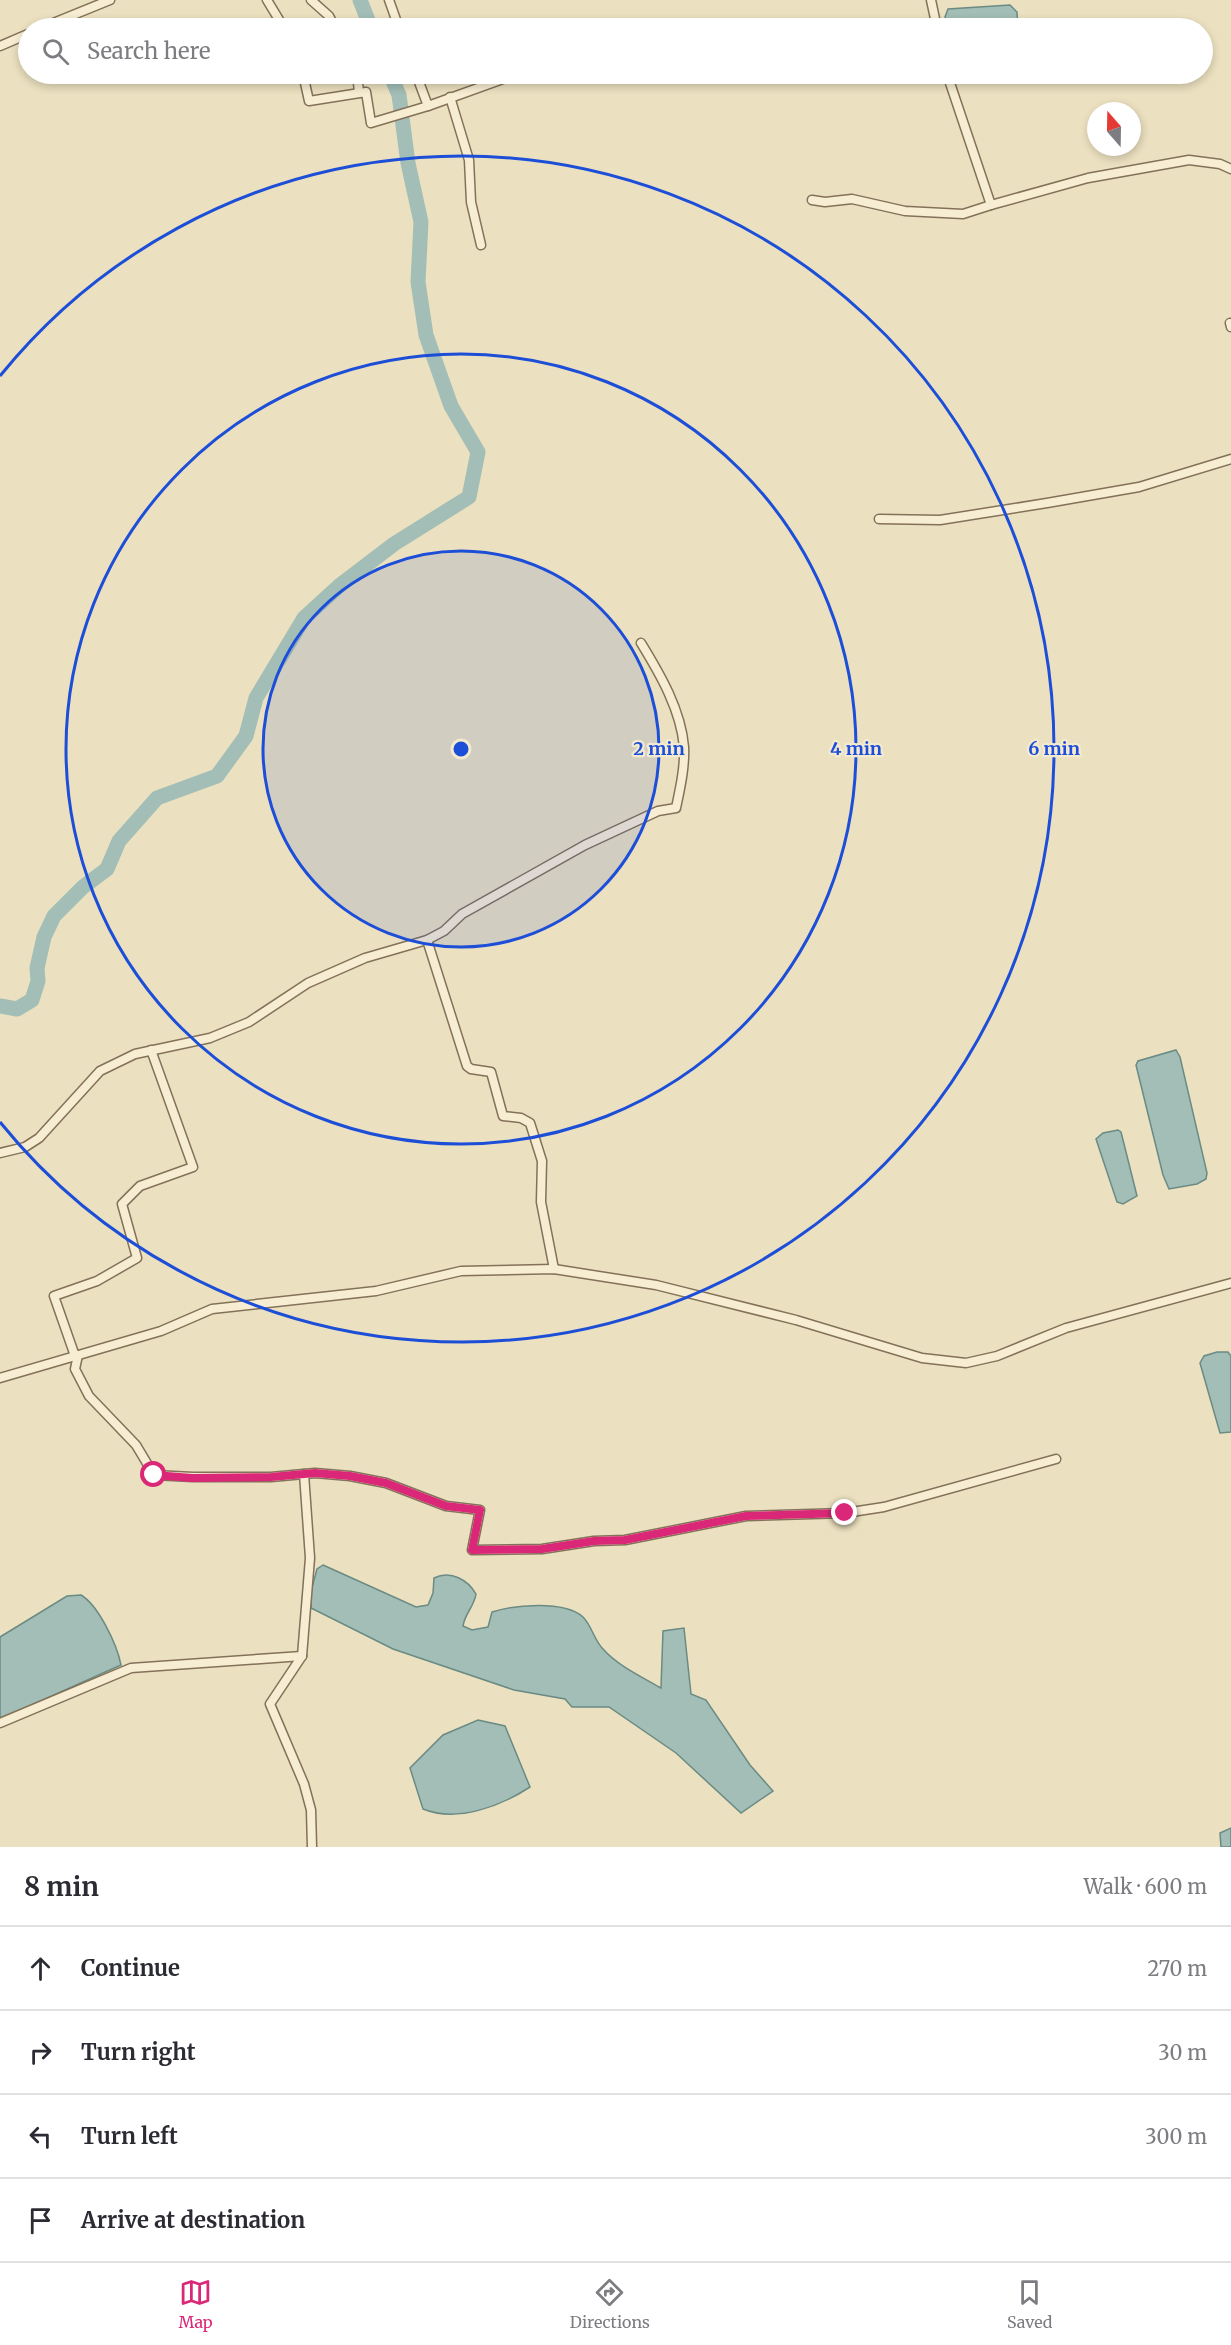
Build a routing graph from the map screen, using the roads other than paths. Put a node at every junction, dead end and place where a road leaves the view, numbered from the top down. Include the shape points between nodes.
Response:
1 (110, 0) edge
2 (267, 0) edge
3 (312, 0) edge
4 (389, 0) edge
5 (931, 0) edge
6 (66, 18) edge
7 (278, 18) edge
8 (330, 18) edge
9 (395, 18) edge
10 (935, 18) edge
11 (18, 38) edge
12 (0, 46) edge
13 (305, 84) edge
14 (358, 84) edge
15 (420, 84) edge
16 (488, 84) edge
17 (950, 84) edge
18 (359, 92) junction
19 (450, 97) junction
20 (428, 106) junction
21 (1231, 169) edge
22 (812, 200) dead end
23 (991, 205) junction
24 (481, 244) dead end
25 (1231, 459) edge
26 (879, 519) dead end
27 (641, 643) dead end
28 (427, 940) junction
29 (152, 1050) junction
30 (0, 1153) edge
31 (554, 1269) junction
32 (1231, 1283) edge
33 (77, 1356) junction
34 (0, 1378) edge
35 (1056, 1459) dead end
36 (304, 1474) junction
37 (302, 1656) junction
38 (0, 1723) edge
39 (312, 1847) edge

1 - 6 street
2 - 7 street
3 - 8 street
4 - 9 street
5 - 10 street
11 - 12 street
13 - 18 street via 309,101
14 - 18 street
15 - 20 street
16 - 19 street
17 - 23 street
18 - 20 street via 366,92 371,123
19 - 20 street
19 - 24 street via 469,160 471,202
21 - 23 street via 1189,160 1088,178
22 - 23 street via 852,199 905,211 963,214
25 - 26 street via 1139,487 1059,501 940,520
27 - 28 street via 663,680 680,727 684,748 676,808 658,811 585,845 471,909
28 - 29 street via 365,958 308,982 249,1022 225,1033
28 - 31 street via 467,1066 491,1072 503,1116 530,1123 542,1161 541,1202
29 - 30 street via 100,1071 39,1138 25,1147
29 - 33 street via 193,1167 140,1186 122,1204 136,1258 97,1281 54,1296
31 - 32 street via 656,1285 796,1320 922,1359 966,1363 997,1356 1066,1328
31 - 33 street via 461,1271 376,1291 231,1305
33 - 34 street
33 - 36 street via 75,1369 89,1396 136,1446 154,1475 204,1478
35 - 36 street via 884,1507 845,1513 746,1516 625,1540 542,1549 472,1550 480,1510 446,1506 368,1479
36 - 37 street via 310,1558
37 - 38 street via 131,1668
37 - 39 street via 270,1704 304,1784 311,1810

